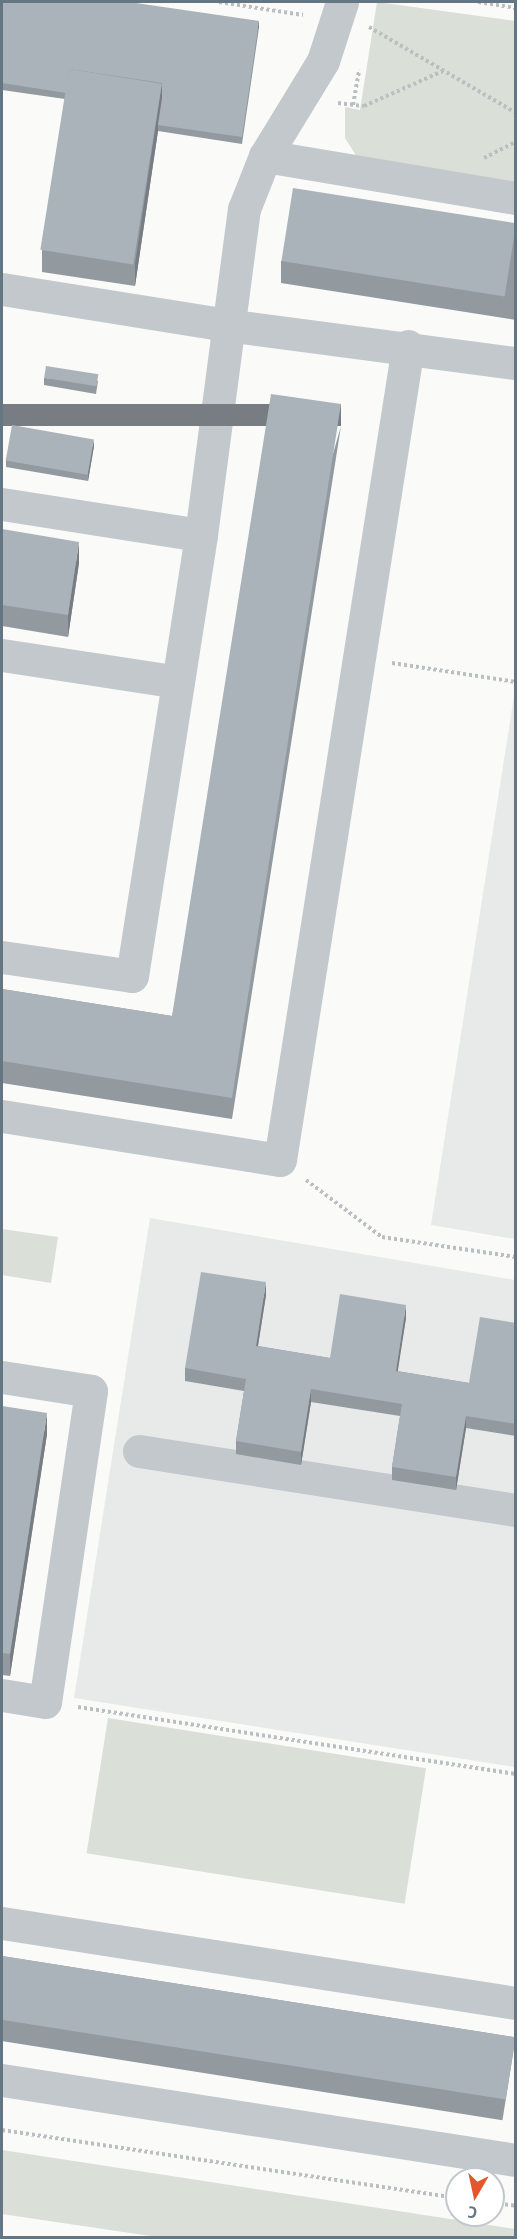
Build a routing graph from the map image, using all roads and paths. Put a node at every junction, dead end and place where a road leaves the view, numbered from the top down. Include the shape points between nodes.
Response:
1 (219, 2) edge
2 (478, 2) edge
3 (516, 8) edge
4 (343, 10) edge
5 (444, 70) junction
6 (300, 97) junction
7 (516, 113) edge
8 (265, 156) junction
9 (516, 198) edge
10 (2, 289) edge
11 (226, 325) junction
12 (408, 346) junction
13 (516, 363) edge
14 (2, 504) edge
15 (201, 535) junction
16 (2, 655) edge
17 (359, 658) junction
18 (178, 682) junction
19 (516, 682) edge
20 (2, 957) edge
21 (2, 1116) edge
22 (280, 1160) junction
23 (516, 1257) edge
24 (2, 1377) edge
25 (139, 1451) dead end
26 (516, 1510) edge
27 (2, 1695) edge
28 (45, 1702) junction
29 (516, 1774) edge
30 (2, 1923) edge
31 (516, 2003) edge
32 (2, 2080) edge
33 (2, 2130) edge
34 (516, 2160) edge
35 (445, 2196) edge

1 - 4 path
2 - 3 path
4 - 5 path
4 - 6 lane via 323,62
5 - 6 path via 364,106
5 - 7 path
6 - 8 lane
8 - 9 lane
8 - 11 lane via 244,209
10 - 11 lane
11 - 12 lane
11 - 15 lane
12 - 13 lane
12 - 17 lane
14 - 15 lane
15 - 18 lane
16 - 18 lane
17 - 19 path
17 - 22 lane
18 - 20 lane via 132,976
21 - 22 lane
22 - 23 path via 382,1237
24 - 28 lane via 91,1390
25 - 26 lane
27 - 28 lane
28 - 29 path
30 - 31 lane
32 - 34 lane
33 - 35 path

